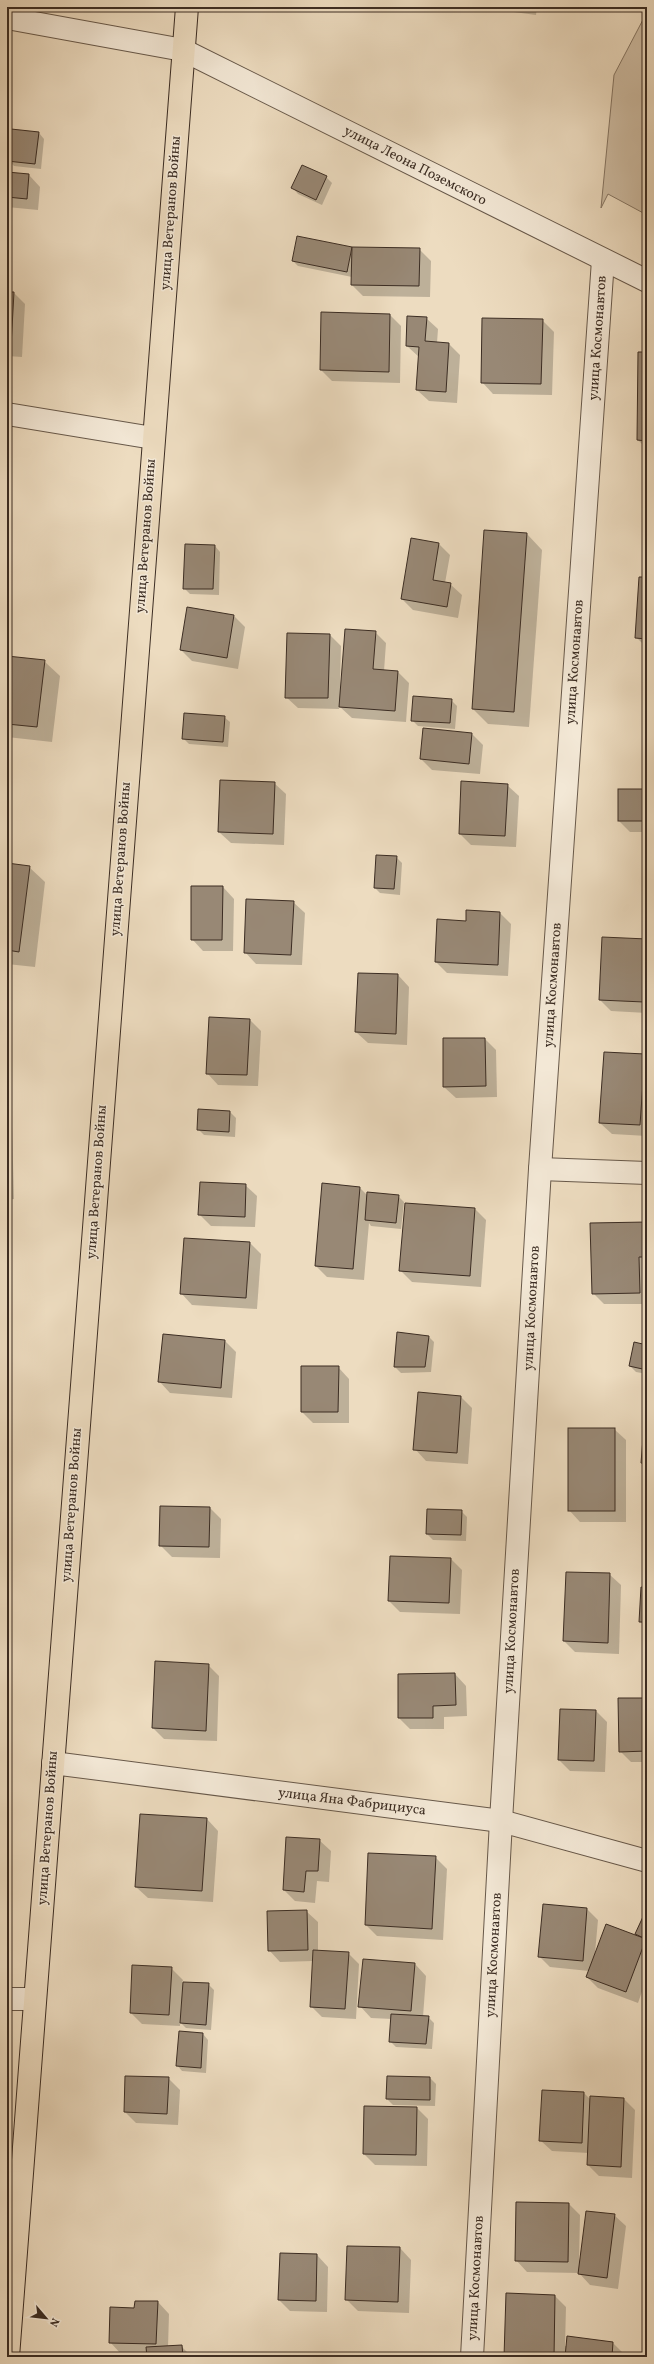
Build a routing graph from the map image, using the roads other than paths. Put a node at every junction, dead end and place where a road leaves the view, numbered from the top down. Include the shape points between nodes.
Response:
1 (187, 7) edge
2 (7, 18) edge
3 (183, 50) junction
4 (603, 260) junction
5 (647, 281) edge
6 (7, 414) edge
7 (154, 438) junction
8 (540, 1169) junction
9 (647, 1173) edge
10 (53, 1763) junction
11 (501, 1821) junction
12 (647, 1861) edge
13 (7, 1999) edge
14 (34, 1999) junction
15 (8, 2357) edge
16 (472, 2357) edge

1 - 3 highway, улица Ветеранов Войны
2 - 3 street, улица Леона Поземского
3 - 4 street, улица Леона Поземского
3 - 7 highway, улица Ветеранов Войны
4 - 5 street, улица Леона Поземского
4 - 8 street, улица Космонавтов
6 - 7 street
7 - 10 highway, улица Ветеранов Войны
8 - 9 street
8 - 11 street, улица Космонавтов
10 - 11 street, улица Яна Фабрициуса
10 - 14 highway, улица Ветеранов Войны
11 - 12 street, улица Яна Фабрициуса
11 - 16 street, улица Космонавтов
13 - 14 street
14 - 15 highway, улица Ветеранов Войны

